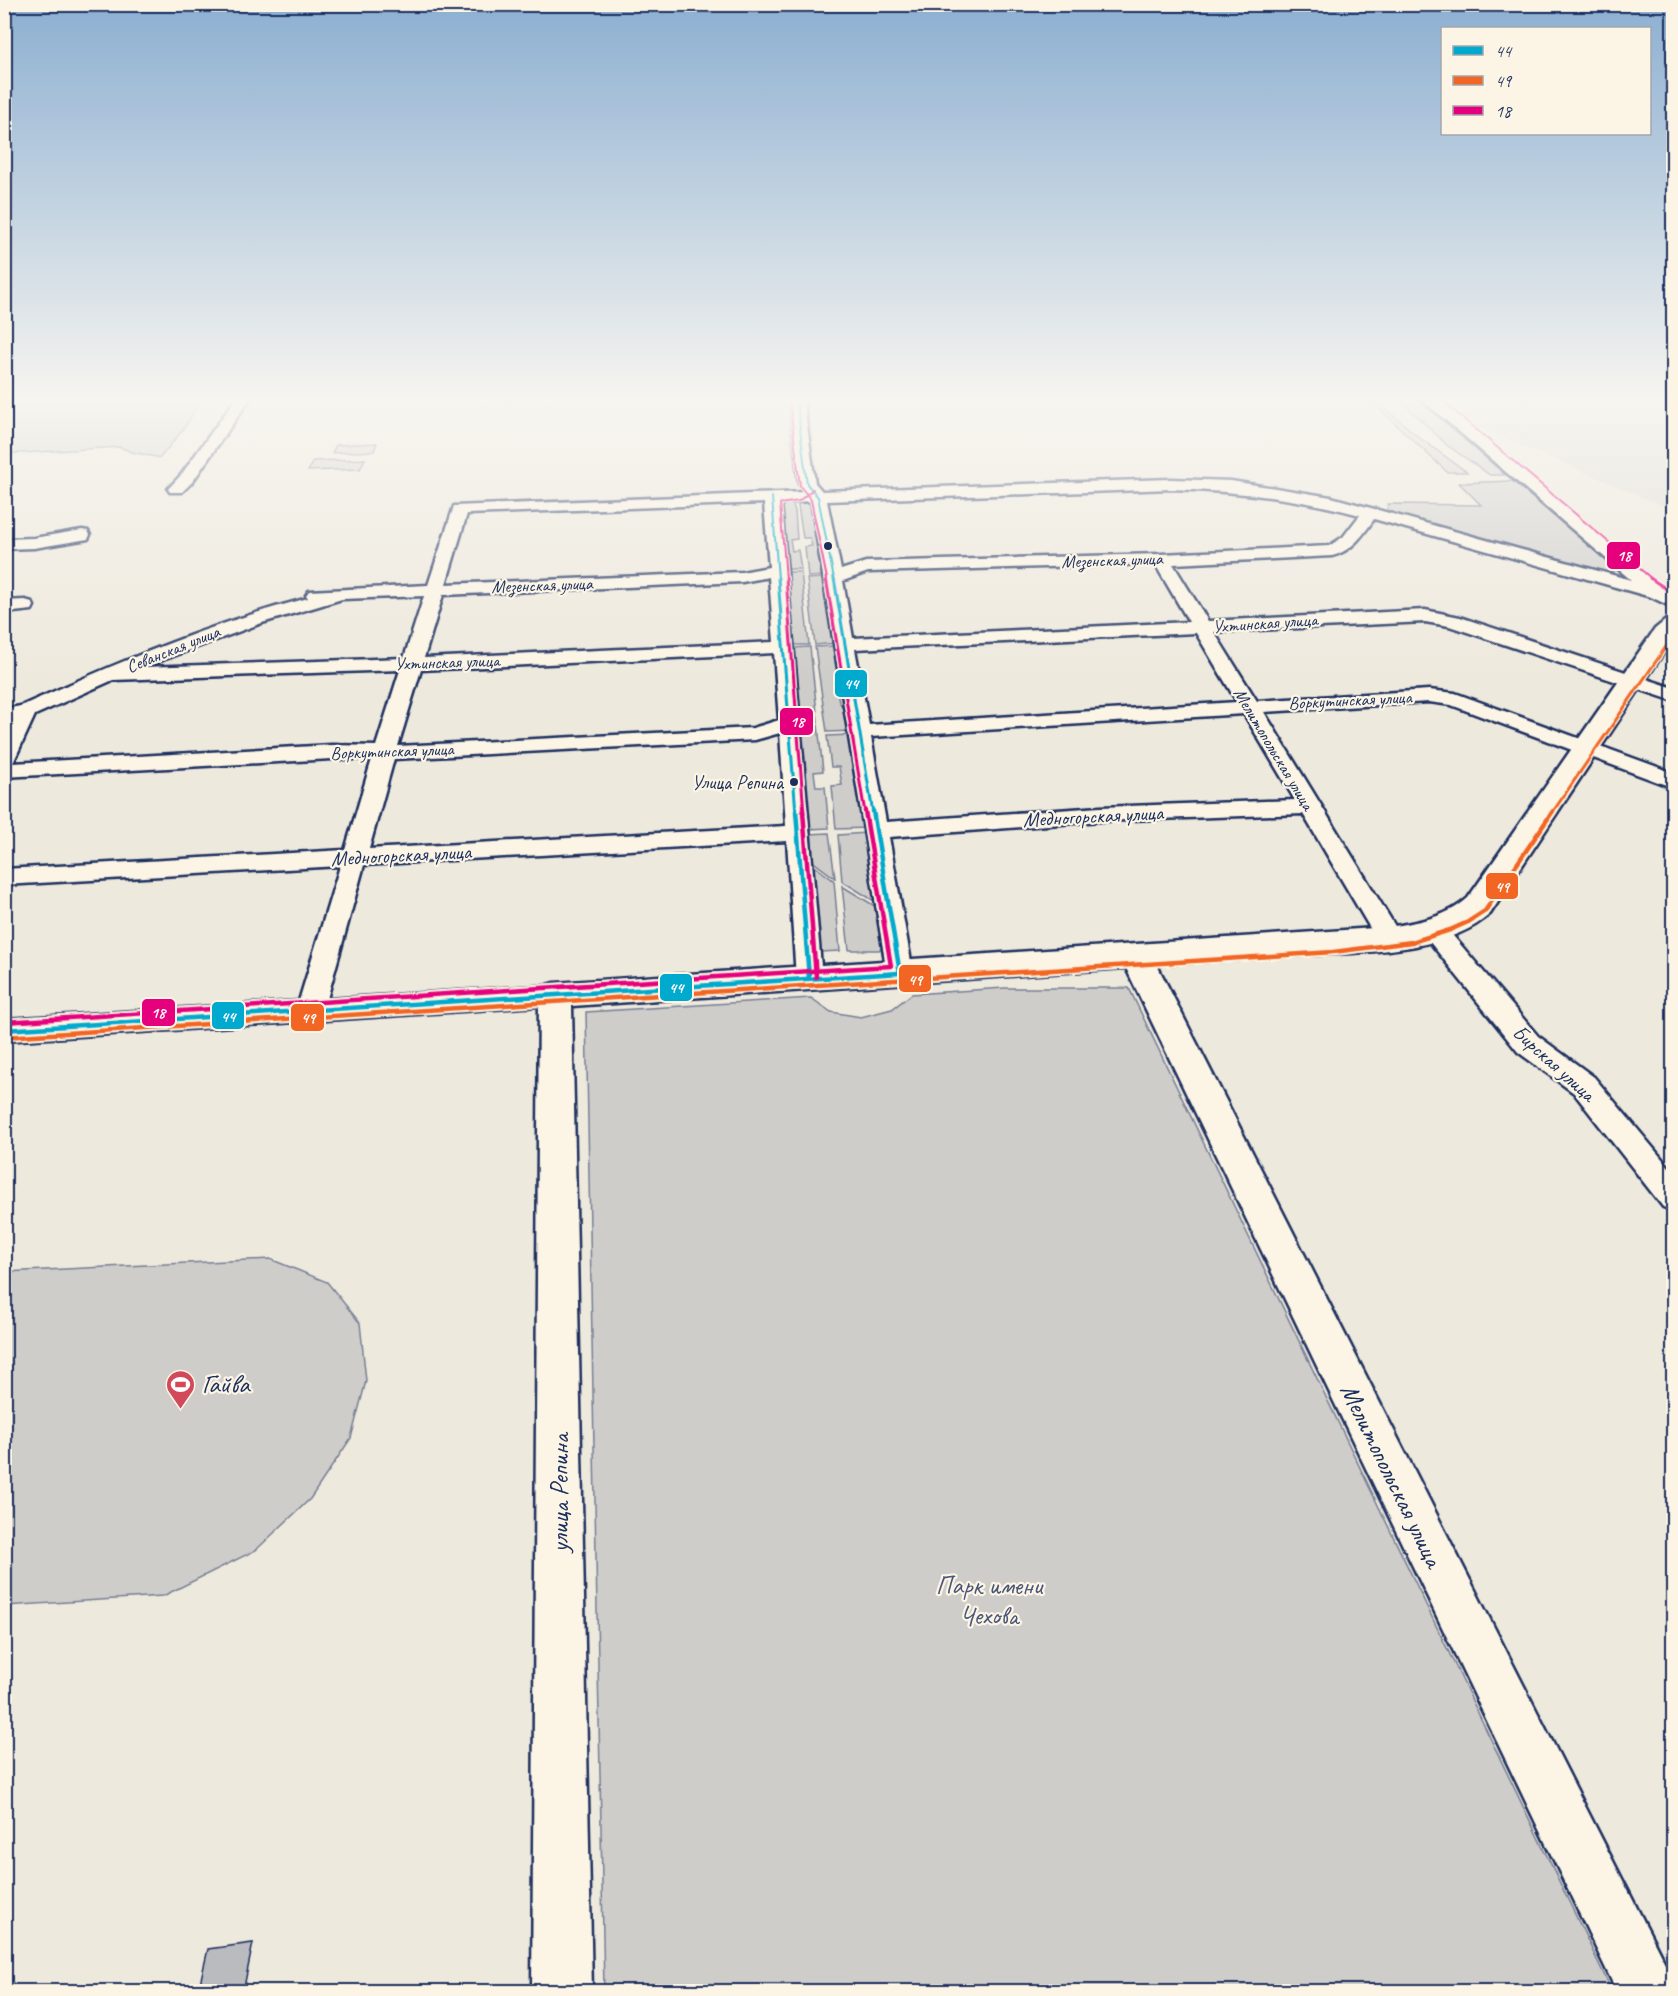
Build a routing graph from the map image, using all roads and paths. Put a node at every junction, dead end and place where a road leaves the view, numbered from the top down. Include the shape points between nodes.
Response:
1 (797, 490) edge
2 (953, 490) edge
3 (1263, 490) edge
4 (1536, 490) edge
5 (797, 494) junction
6 (1370, 513) junction
7 (82, 535) dead end
8 (4, 544) edge
9 (1161, 559) junction
10 (768, 572) dead end
11 (840, 576) dead end
12 (437, 589) junction
13 (346, 593) junction
14 (1657, 593) junction
15 (315, 595) dead end
16 (1674, 603) edge
17 (25, 606) dead end
18 (4, 607) edge
19 (1674, 625) edge
20 (1201, 627) junction
21 (844, 644) junction
22 (782, 647) junction
23 (413, 664) junction
24 (112, 674) junction
25 (1631, 681) junction
26 (1674, 695) edge
27 (1249, 706) junction
28 (26, 711) junction
29 (4, 715) edge
30 (778, 726) dead end
31 (868, 731) dead end
32 (1585, 748) junction
33 (385, 753) junction
34 (4, 760) edge
35 (4, 770) edge
36 (1674, 781) edge
37 (1309, 807) junction
38 (876, 830) junction
39 (798, 834) junction
40 (355, 858) junction
41 (4, 877) edge
42 (1434, 930) junction
43 (1389, 938) junction
44 (1137, 957) junction
45 (900, 973) junction
46 (809, 978) junction
47 (555, 995) junction
48 (310, 1010) junction
49 (4, 1030) edge
50 (1674, 1197) edge
51 (562, 1992) edge
52 (1648, 1992) edge

1 - 5 street
2 - 5 street
3 - 6 street
4 - 14 street
5 - 12 street via 460,509
5 - 21 street
5 - 22 street
6 - 9 street, Мезенская улица via 1342,548 1332,551
6 - 14 street
7 - 8 street
9 - 11 street, Мезенская улица via 866,567
9 - 20 street, Мелитопольская улица
10 - 12 street, Мезенская улица via 742,577
12 - 13 street, Мезенская улица
12 - 23 street
13 - 15 street, Мезенская улица
13 - 24 street, Севанская улица via 249,620
14 - 16 street
17 - 18 street
19 - 25 main road via 1663,633
20 - 21 street, Ухтинская улица
20 - 25 street, Ухтинская улица via 1425,616 1453,621
20 - 27 street, Мелитопольская улица
21 - 38 street
22 - 23 street, Ухтинская улица
22 - 39 street
23 - 24 street, Ухтинская улица
23 - 33 street
24 - 28 street, Севанская улица
25 - 26 street, Ухтинская улица
25 - 32 main road
27 - 31 street, Воркутинская улица
27 - 32 street, Воркутинская улица via 1455,699
27 - 37 street, Мелитопольская улица
28 - 29 street, Севанская улица
28 - 34 street
30 - 33 street, Воркутинская улица via 755,734
32 - 36 street, Воркутинская улица
32 - 42 main road via 1479,906 1469,915
33 - 35 street, Воркутинская улица via 332,752
33 - 40 street
37 - 38 street, Медногорская улица via 1100,814
37 - 43 street, Мелитопольская улица
38 - 45 street
39 - 40 street, Медногорская улица
39 - 46 street
40 - 41 street, Медногорская улица
40 - 48 street
42 - 43 main road
42 - 50 street, Бирская улица via 1528,1044 1584,1085
43 - 44 main road
44 - 45 main road
44 - 52 main road, Мелитопольская улица
45 - 46 main road
46 - 47 main road
47 - 48 street
47 - 51 main road, улица Репина
48 - 49 street

